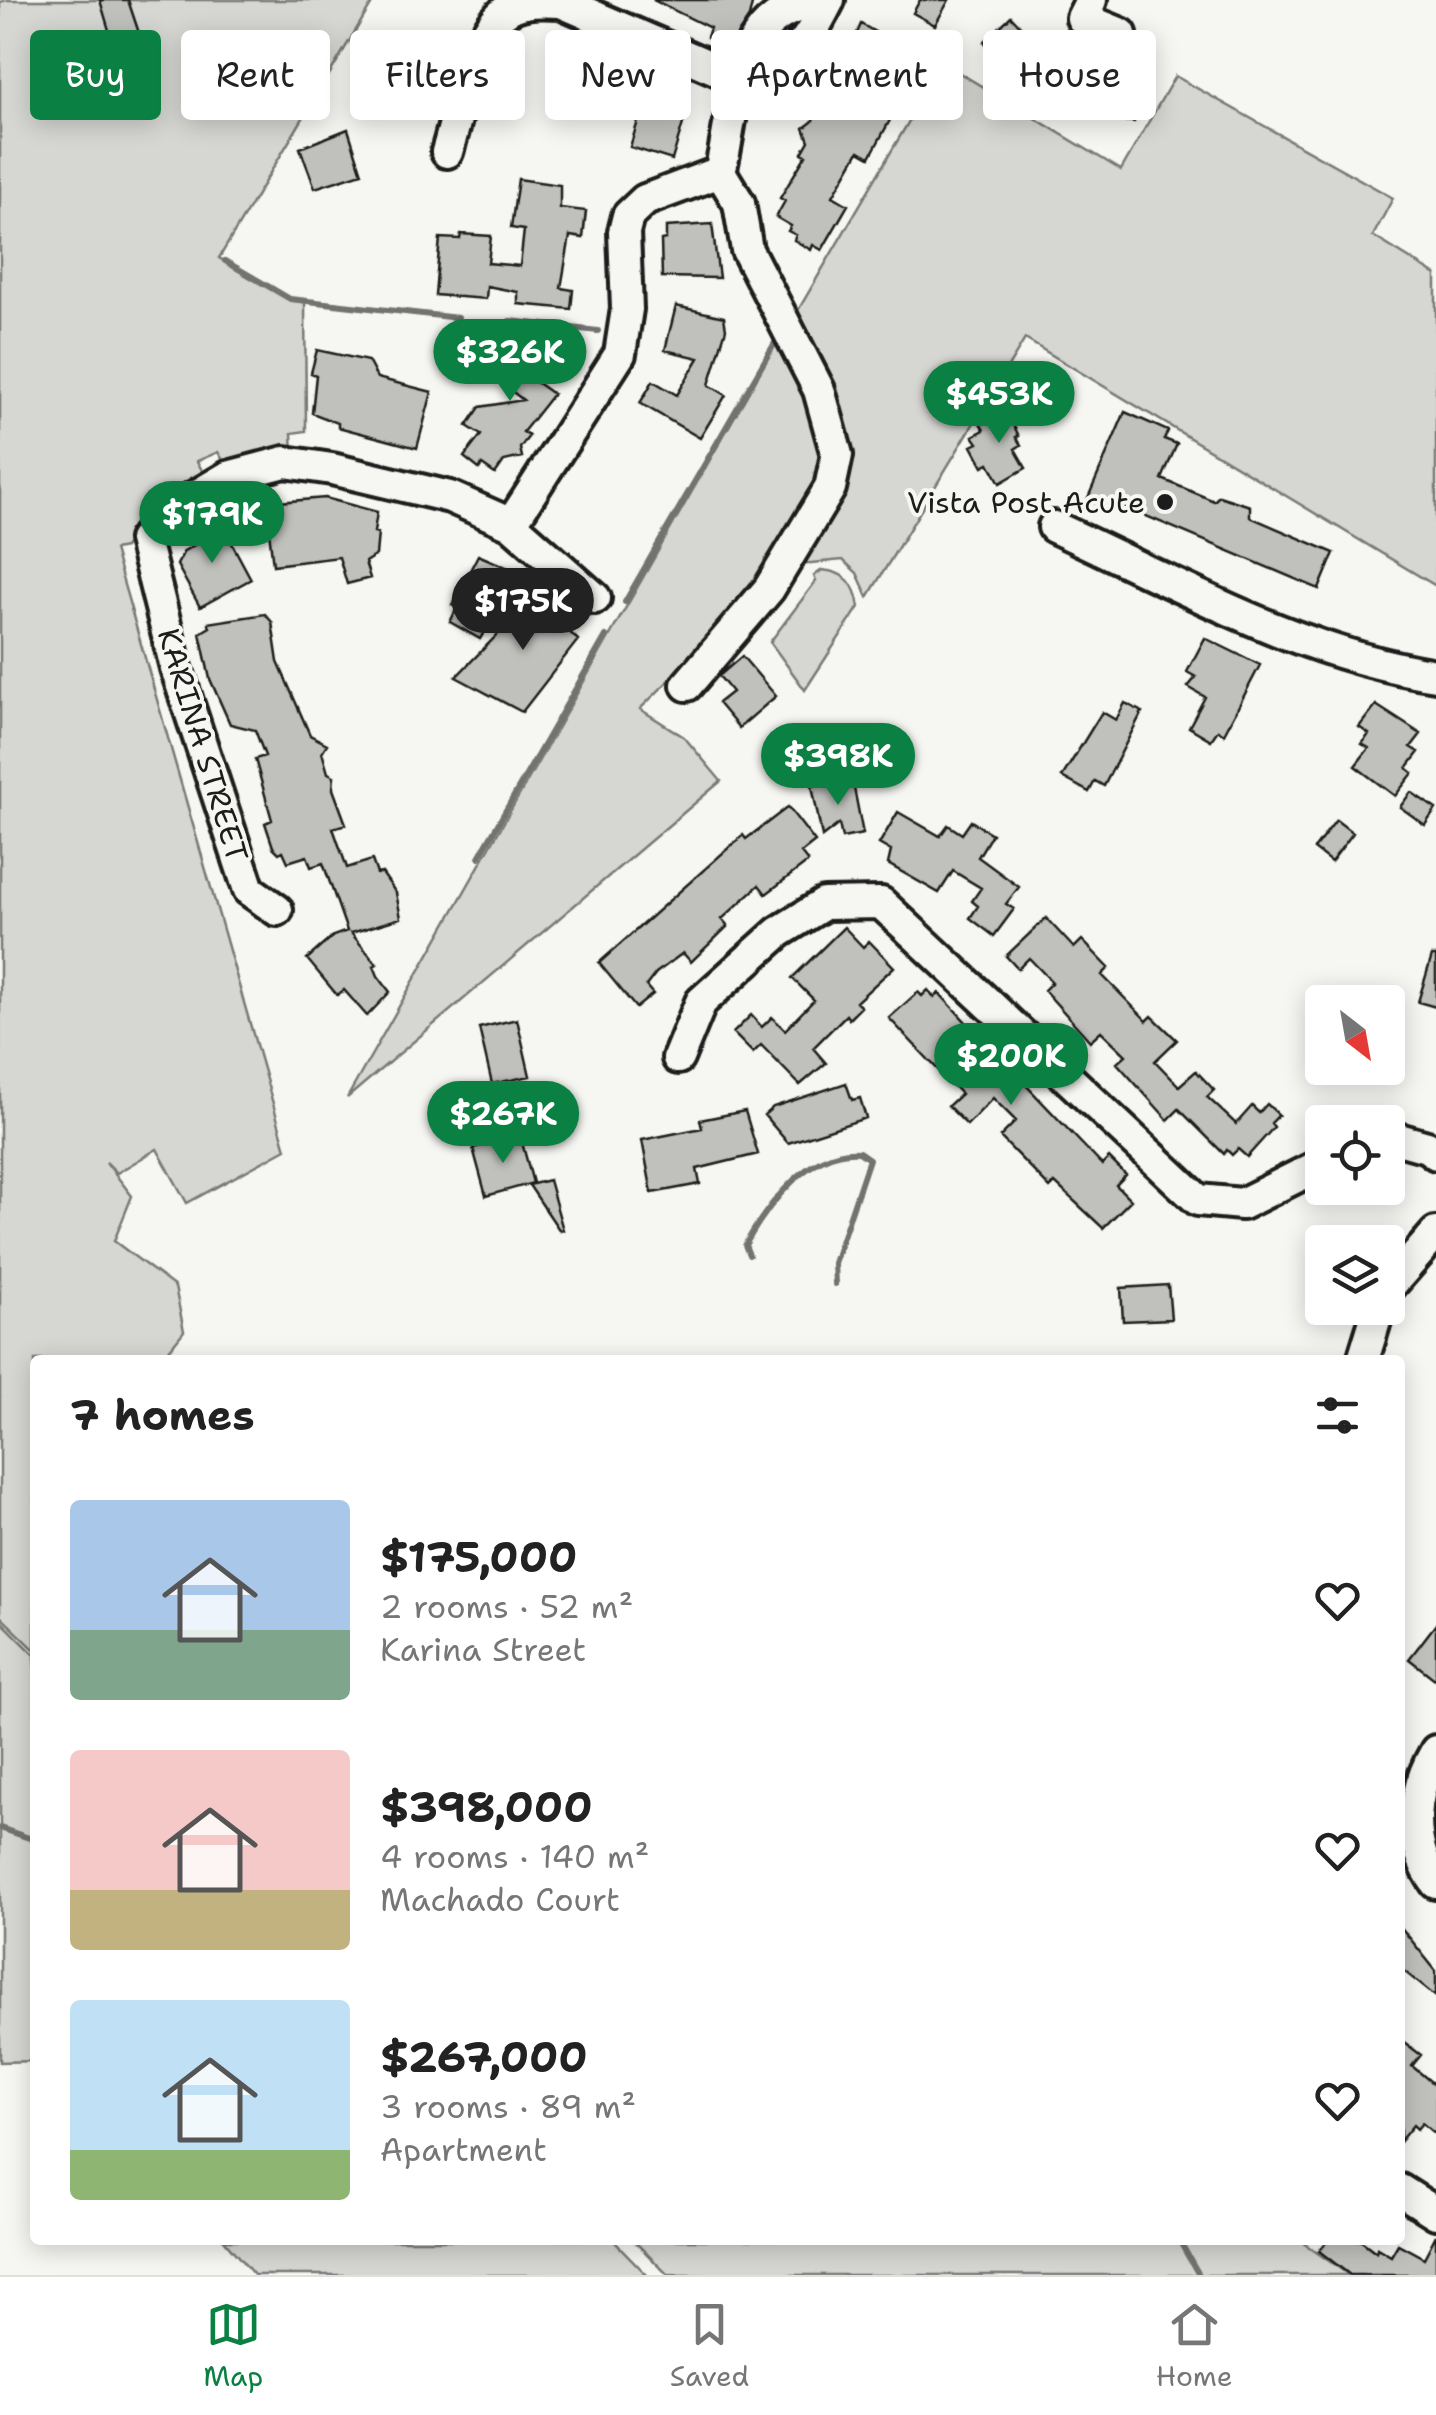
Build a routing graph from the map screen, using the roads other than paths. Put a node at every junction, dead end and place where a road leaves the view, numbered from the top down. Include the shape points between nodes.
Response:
1 (816, 0) edge
2 (829, 0) edge
3 (1087, 9) edge
4 (764, 30) edge
5 (814, 30) edge
6 (1116, 30) edge
7 (711, 67) edge
8 (731, 120) edge
9 (447, 152) dead end
10 (720, 172) junction
11 (511, 524) junction
12 (1054, 527) dead end
13 (595, 598) dead end
14 (1436, 676) edge
15 (687, 685) dead end
16 (277, 910) dead end
17 (678, 1058) dead end
18 (1405, 1141) edge
19 (1436, 1154) edge
20 (1305, 1172) edge
21 (1427, 1243) edge
22 (1405, 1268) edge
23 (1374, 1325) edge
24 (1365, 1355) edge
25 (1436, 1751) edge
26 (1436, 1883) edge
27 (1405, 2193) edge
28 (1436, 2213) edge

1 - 4 street via 780,14
2 - 5 street
3 - 6 street
7 - 9 street via 560,2 532,0 505,11 484,35
8 - 10 street
10 - 11 street via 645,200 628,216 620,354
10 - 15 street via 739,203 747,250 819,390 837,454 830,488 770,589
11 - 13 street, KARINA STREET
11 - 16 street, KARINA STREET via 450,497 285,462 228,477 162,516 144,540 176,668 250,890
12 - 14 street via 1240,617 1318,646
17 - 20 street via 701,1002 780,932 824,904 881,903 1198,1200 1242,1204
18 - 19 street
21 - 22 street
23 - 24 street
25 - 26 street via 1417,1797 1415,1826
27 - 28 street

